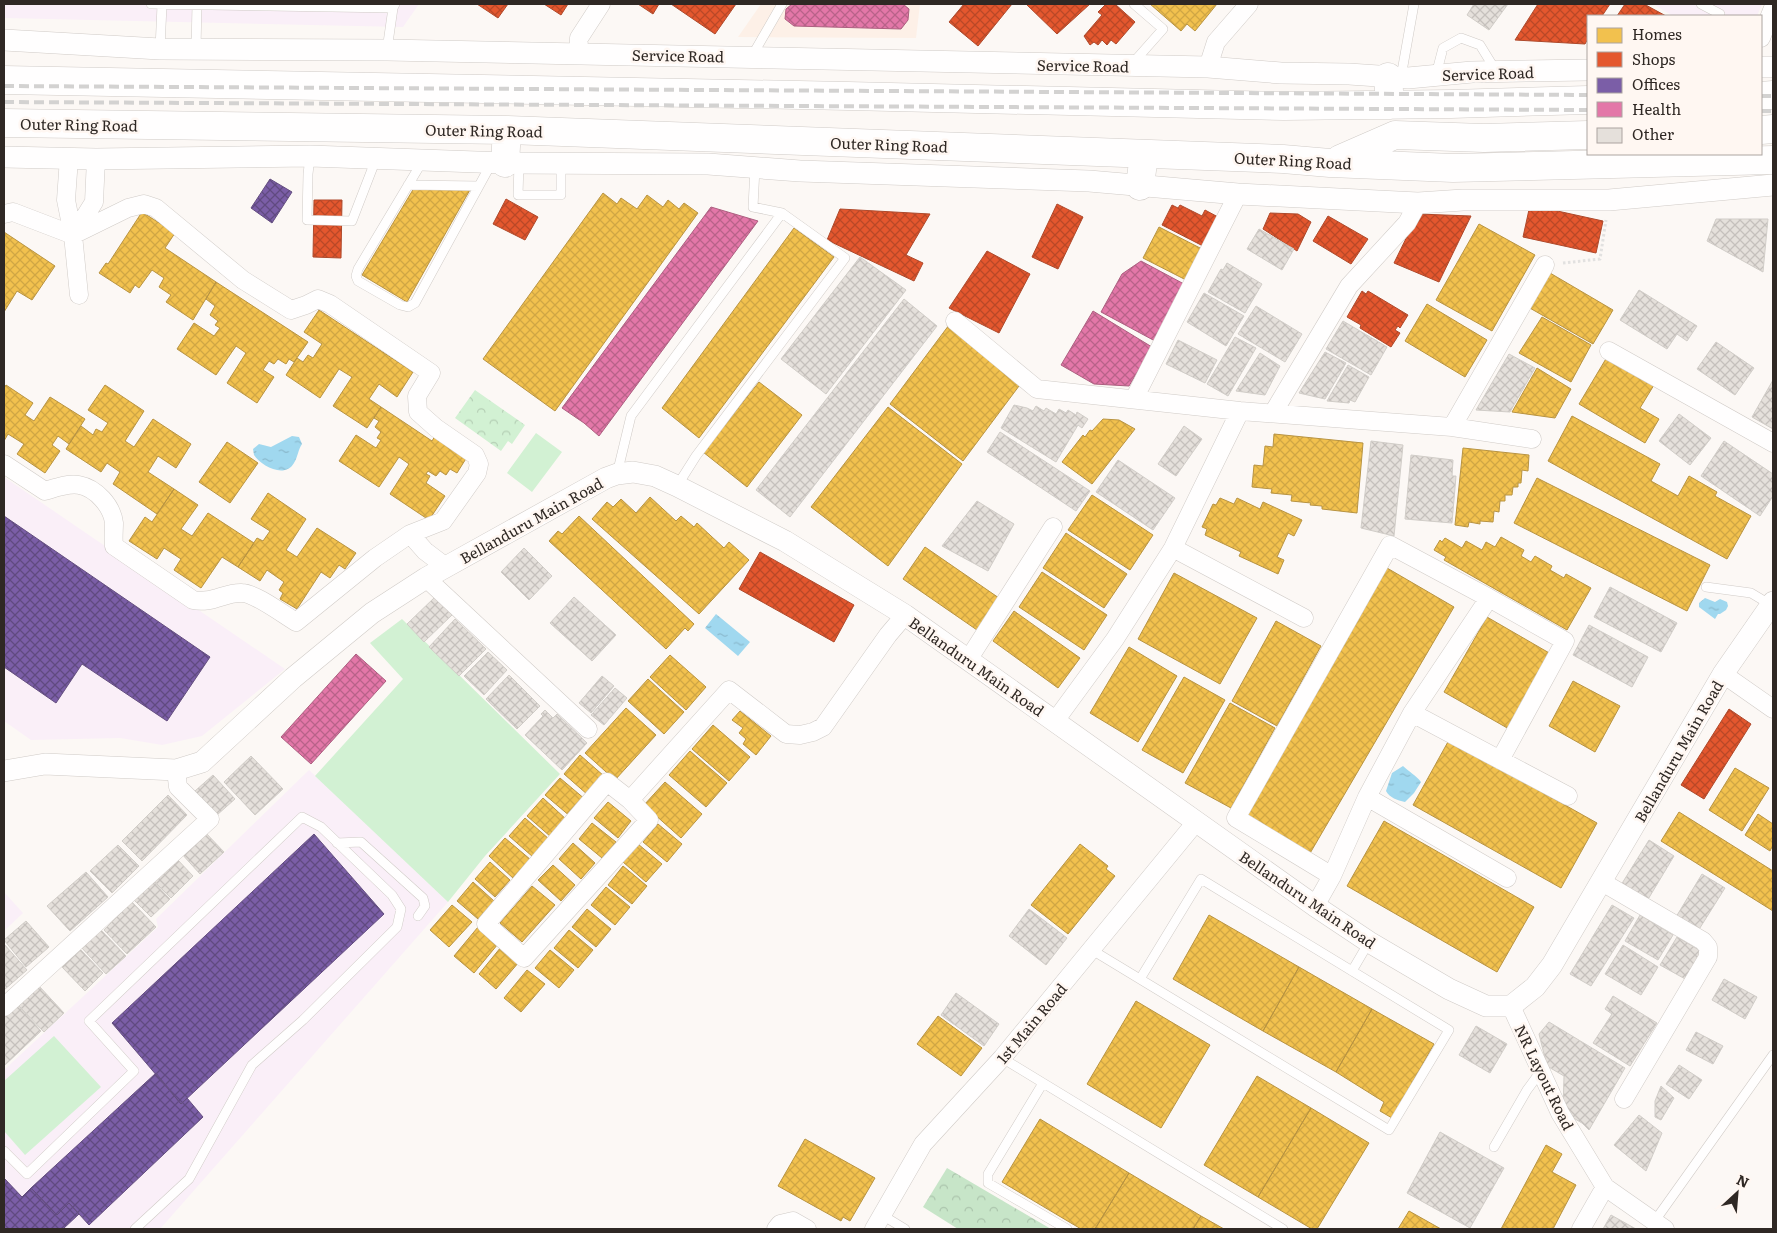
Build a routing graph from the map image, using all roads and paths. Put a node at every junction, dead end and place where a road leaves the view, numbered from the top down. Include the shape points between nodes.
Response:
1 (152, 4) edge
2 (162, 4) edge
3 (180, 4) edge
4 (196, 4) edge
5 (601, 4) edge
6 (782, 4) edge
7 (1134, 4) edge
8 (1248, 4) edge
9 (1414, 4) edge
10 (1701, 4) edge
11 (394, 6) edge
12 (1773, 8) edge
13 (1720, 15) edge
14 (1762, 36) edge
15 (4, 40) edge
16 (160, 49) junction
17 (196, 49) junction
18 (387, 50) junction
19 (578, 54) junction
20 (752, 56) junction
21 (1130, 66) junction
22 (1208, 67) junction
23 (1587, 70) edge
24 (1497, 72) junction
25 (1436, 76) junction
26 (1394, 78) junction
27 (4, 80) edge
28 (1587, 100) edge
29 (1390, 105) junction
30 (4, 123) edge
31 (507, 130) junction
32 (1587, 135) edge
33 (1144, 154) junction
34 (4, 156) edge
35 (310, 156) junction
36 (68, 158) junction
37 (377, 158) junction
38 (96, 159) junction
39 (423, 160) junction
40 (1773, 160) edge
41 (505, 163) junction
42 (561, 163) junction
43 (1330, 163) junction
44 (755, 168) junction
45 (408, 185) junction
46 (478, 186) junction
47 (1140, 186) junction
48 (1773, 186) edge
49 (1238, 194) junction
50 (1610, 200) junction
51 (1418, 203) junction
52 (782, 213) junction
53 (4, 214) edge
54 (73, 234) junction
55 (1545, 265) joint
56 (79, 296) dead end
57 (955, 320) dead end
58 (1610, 351) dead end
59 (1134, 399) junction
60 (1240, 411) junction
61 (1273, 413) junction
62 (1452, 427) junction
63 (1532, 439) dead end
64 (1773, 443) edge
65 (4, 464) edge
66 (617, 474) junction
67 (677, 486) junction
68 (1053, 527) dead end
69 (410, 534) junction
70 (1173, 548) junction
71 (446, 567) junction
72 (426, 578) junction
73 (1706, 587) dead end
74 (1489, 598) junction
75 (1772, 604) edge
76 (905, 615) junction
77 (1304, 618) dead end
78 (968, 660) junction
79 (1723, 674) junction
80 (1773, 708) edge
81 (1412, 713) junction
82 (1055, 721) junction
83 (588, 729) dead end
84 (1500, 760) junction
85 (5, 769) edge
86 (176, 770) junction
87 (1568, 796) dead end
88 (1367, 798) junction
89 (630, 800) junction
90 (1196, 822) junction
91 (337, 843) junction
92 (1332, 876) junction
93 (1507, 878) dead end
94 (1602, 882) junction
95 (1315, 906) junction
96 (418, 916) dead end
97 (1369, 942) junction
98 (1092, 950) junction
99 (1352, 971) junction
100 (1140, 979) junction
101 (1511, 1006) junction
102 (4, 1007) edge
103 (1773, 1055) edge
104 (1002, 1058) junction
105 (1541, 1071) junction
106 (1043, 1083) junction
107 (1624, 1099) dead end
108 (1494, 1147) dead end
109 (4, 1151) edge
110 (1605, 1187) junction
111 (878, 1222) edge
112 (1659, 1225) edge
113 (135, 1229) edge
114 (776, 1229) edge
115 (807, 1229) edge
116 (905, 1229) edge
117 (1067, 1229) edge
118 (1283, 1229) edge
119 (1581, 1229) edge

1 - 2 lane
2 - 3 lane
2 - 16 lane
3 - 4 lane
4 - 11 lane
4 - 17 lane
5 - 19 street via 580,38
6 - 20 lane
7 - 21 lane via 1163,29
8 - 22 street via 1216,42
9 - 26 lane
10 - 13 lane
11 - 18 lane
12 - 14 street
15 - 16 street, Service Road
16 - 17 street, Service Road
17 - 18 street, Service Road
18 - 19 street, Service Road
19 - 20 street, Service Road
20 - 21 street, Service Road
21 - 22 street, Service Road
22 - 26 street, Service Road
23 - 24 street, Service Road
24 - 25 street, Service Road
24 - 25 lane via 1480,46 1460,38 1443,48
25 - 26 street, Service Road
26 - 29 highway
27 - 29 highway via 1274,106
28 - 29 highway
30 - 31 highway, Outer Ring Road
31 - 33 highway, Outer Ring Road
31 - 41 highway
32 - 43 highway via 1484,138 1395,135
33 - 43 highway, Outer Ring Road
33 - 47 highway
34 - 36 street
35 - 37 street
35 - 37 lane via 308,220 352,221
35 - 38 street
36 - 38 street
36 - 54 street via 66,200
37 - 39 street
38 - 54 street via 94,202
39 - 41 street
39 - 45 lane
40 - 43 highway, Outer Ring Road via 1453,168
41 - 42 street
41 - 42 lane via 518,195 561,195
41 - 46 lane
42 - 44 street via 708,164
44 - 47 street via 1089,181
44 - 52 lane via 753,207
45 - 46 lane
45 - 46 lane via 356,276 358,281 400,305 408,306 415,303
47 - 49 street
48 - 50 street
49 - 51 street
49 - 59 street
50 - 51 street
50 - 55 path via 1600,259
51 - 61 street via 1407,223 1348,286
52 - 66 lane via 631,416
52 - 67 lane via 845,258
53 - 54 street via 13,212
54 - 56 street
54 - 69 street via 128,208 144,204 156,208 243,280 291,310 318,299 330,304 431,373 417,396 418,412 475,455 479,464 477,473 442,522
55 - 62 street
57 - 59 street via 1037,389
58 - 64 street
59 - 60 street
60 - 61 street
60 - 70 street
61 - 62 street
62 - 63 street
65 - 69 street via 45,491 80,485 94,491 107,504 114,522 114,546 193,600 203,602 241,592 250,594 296,622
66 - 67 street, Bellanduru Main Road via 633,472 655,476
66 - 71 street, Bellanduru Main Road
67 - 76 street, Bellanduru Main Road via 785,541
68 - 78 street
69 - 71 street
70 - 77 street
70 - 82 street via 1115,639
71 - 72 street, Bellanduru Main Road
72 - 83 street
72 - 86 street, Bellanduru Main Road via 372,613 293,678 202,762
73 - 75 lane via 1751,593
74 - 81 street
74 - 84 street via 1565,641
74 - 92 street via 1390,545 1250,792 1236,818
75 - 79 street, Bellanduru Main Road
76 - 78 street, Bellanduru Main Road
76 - 89 street via 823,727 800,735 786,734 729,690
78 - 82 street, Bellanduru Main Road
79 - 80 street
79 - 94 street, Bellanduru Main Road
81 - 84 street
81 - 88 street
82 - 90 street, Bellanduru Main Road
84 - 87 street
85 - 86 street, Bellanduru Main Road via 45,764
86 - 102 street via 178,787 210,819
88 - 92 street
88 - 93 street
89 - 89 street via 607,782 486,924 524,958 649,820
90 - 95 street, Bellanduru Main Road
90 - 98 street, 1st Main Road
91 - 96 lane via 361,842 375,854 423,898 425,906
91 - 109 lane via 320,827 302,817 89,1021 134,1071 28,1174
91 - 113 lane via 392,895 400,909 397,927 303,1020 252,1065 189,1178
92 - 95 street
94 - 101 street, Bellanduru Main Road via 1552,965 1535,987
94 - 107 street via 1703,941 1708,947 1708,957
95 - 97 street, Bellanduru Main Road
97 - 99 lane
97 - 101 street, Bellanduru Main Road via 1449,989 1486,1006
98 - 100 lane
98 - 104 street, 1st Main Road
99 - 100 lane via 1200,880
99 - 100 lane via 1450,1030 1389,1130
101 - 105 street, NR Layout Road
103 - 112 lane
104 - 106 lane
104 - 111 street, 1st Main Road via 923,1144
105 - 108 lane via 1526,1090
105 - 110 street, NR Layout Road via 1560,1113
106 - 117 lane via 988,1174 988,1183
106 - 118 lane
110 - 112 street, NR Layout Road
110 - 119 street
111 - 116 lane
114 - 115 street via 780,1224 792,1221

